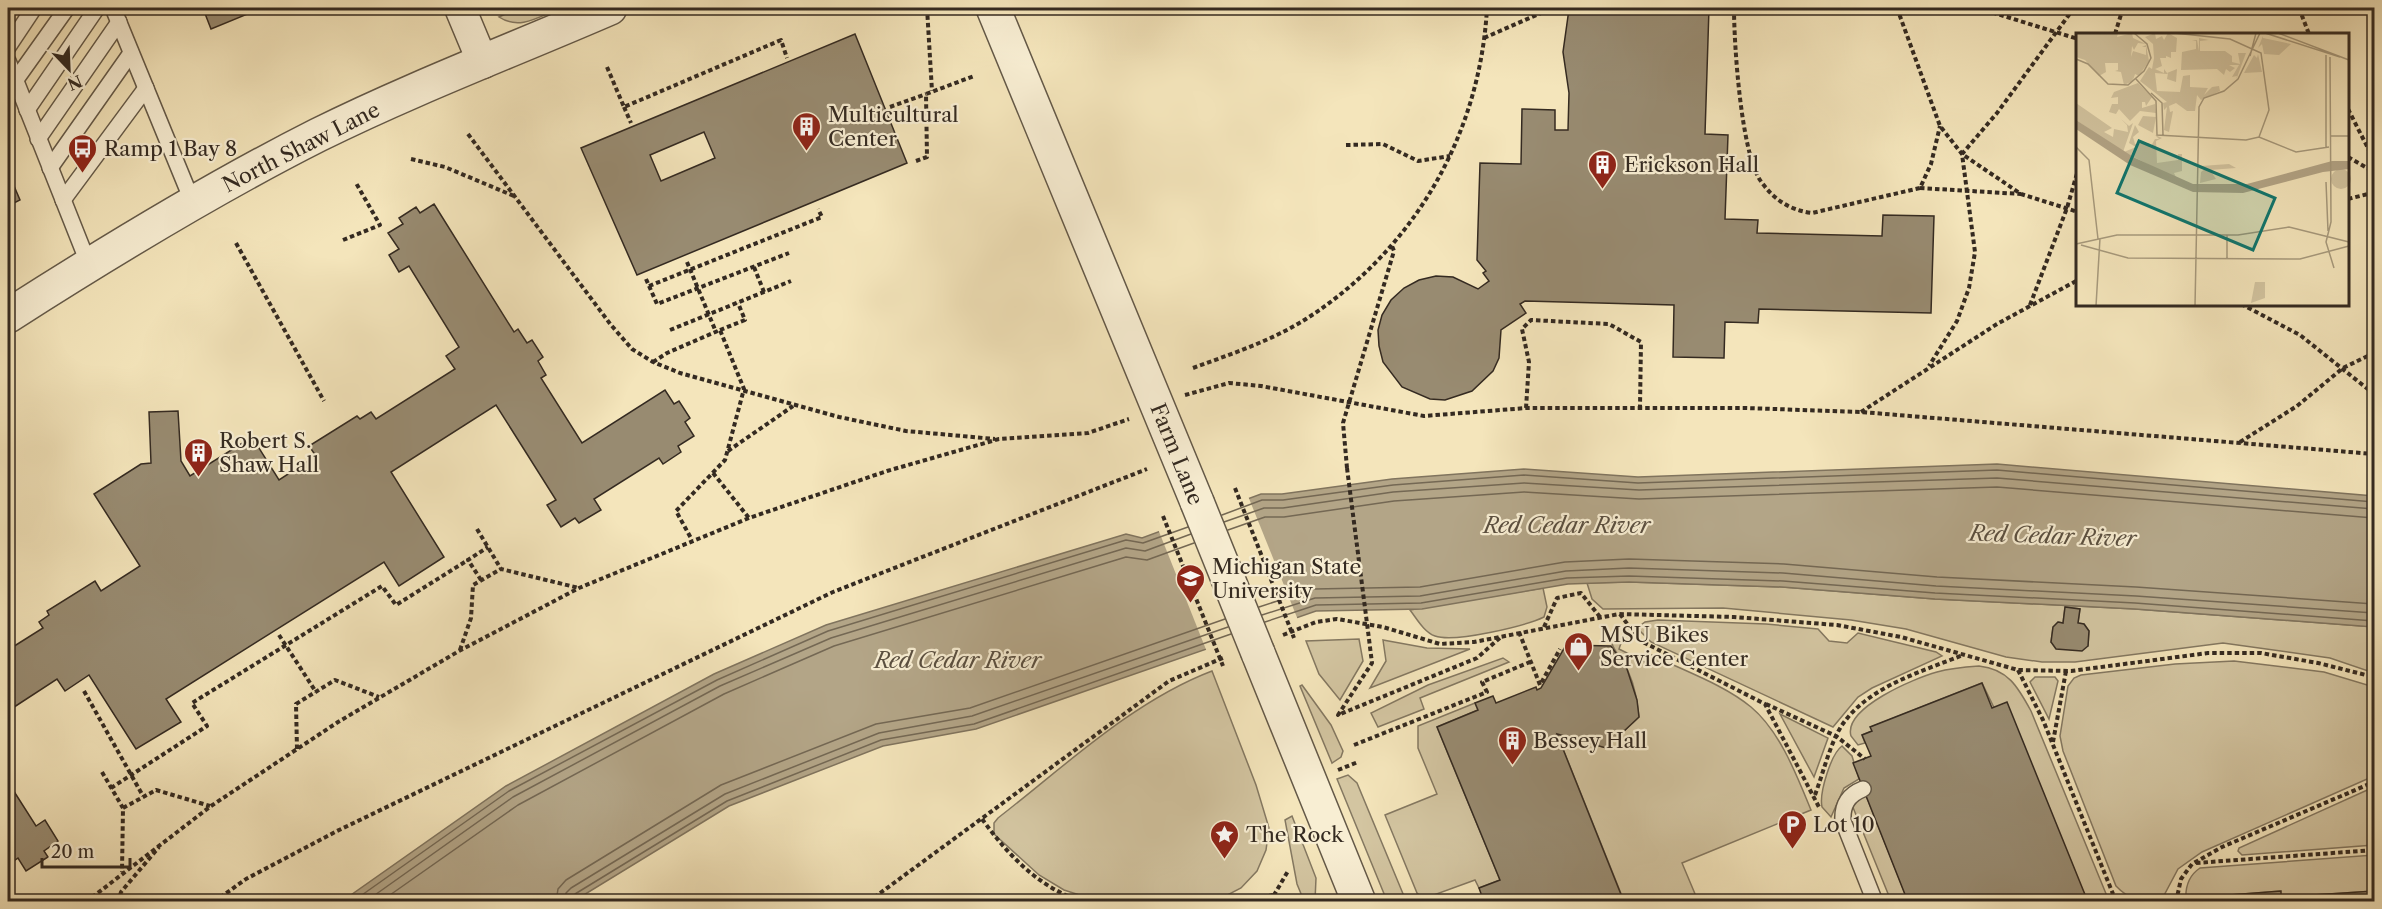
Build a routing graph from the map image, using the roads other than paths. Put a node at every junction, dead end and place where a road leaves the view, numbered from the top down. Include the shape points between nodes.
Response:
1 (34, 8) edge
2 (66, 8) edge
3 (97, 8) edge
4 (113, 8) edge
5 (460, 8) edge
6 (610, 8) edge
7 (993, 8) edge
8 (119, 22) junction
9 (8, 47) edge
10 (131, 53) junction
11 (8, 61) edge
12 (483, 63) junction
13 (15, 81) junction
14 (146, 88) junction
15 (27, 110) junction
16 (38, 139) junction
17 (50, 168) junction
18 (63, 200) junction
19 (194, 203) junction
20 (89, 265) junction
21 (8, 316) edge
22 (1863, 789) dead end
23 (1359, 902) edge
24 (1875, 902) edge

1 - 9 lane
2 - 13 lane
3 - 15 lane
4 - 8 lane
5 - 12 street
6 - 12 street, North Shaw Lane
7 - 23 street, Farm Lane, bridge
8 - 10 lane
8 - 16 lane
10 - 14 lane
10 - 17 lane
11 - 13 lane
12 - 19 street, North Shaw Lane via 318,136
13 - 15 lane
14 - 18 lane
14 - 19 lane
15 - 16 lane
16 - 17 lane
17 - 18 lane
18 - 20 lane
19 - 20 street, North Shaw Lane
20 - 21 street, North Shaw Lane
22 - 24 lane via 1847,800 1843,811

